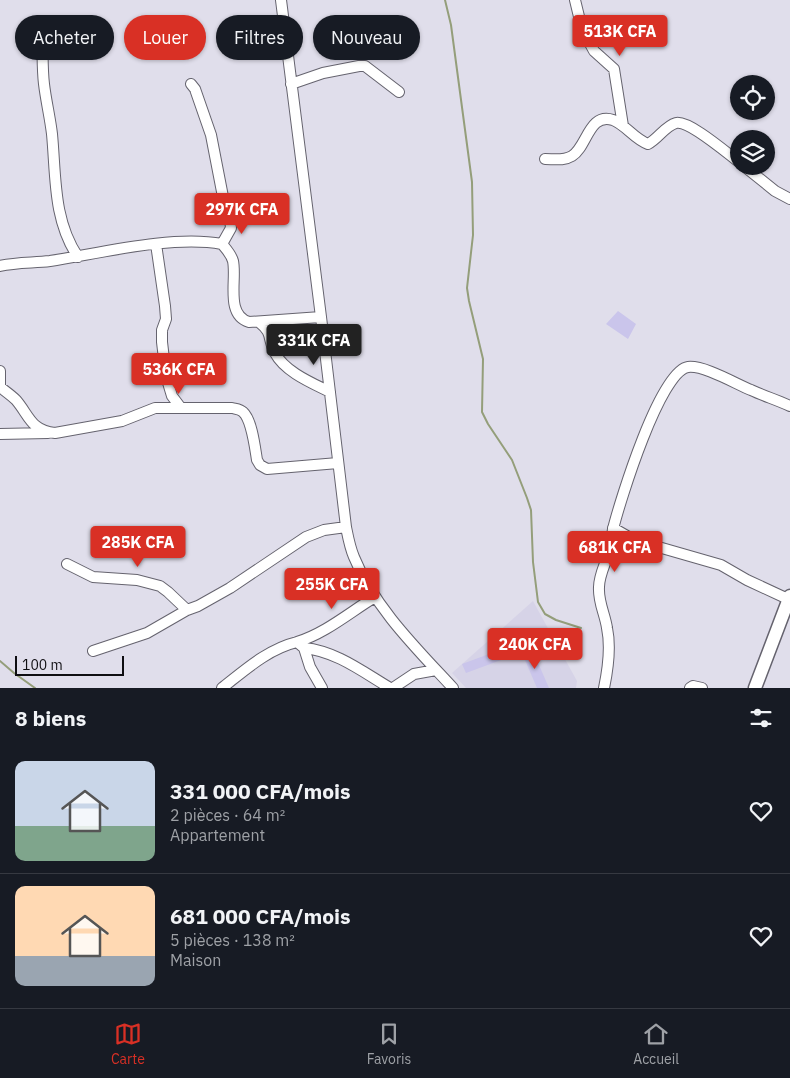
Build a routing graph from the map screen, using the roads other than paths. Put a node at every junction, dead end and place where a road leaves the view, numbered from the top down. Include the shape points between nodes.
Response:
1 (281, 0) edge
2 (575, 0) edge
3 (43, 60) edge
4 (191, 84) dead end
5 (291, 84) junction
6 (399, 92) dead end
7 (623, 126) junction
8 (730, 155) edge
9 (545, 159) dead end
10 (755, 175) edge
11 (790, 199) edge
12 (156, 244) junction
13 (222, 244) junction
14 (78, 256) junction
15 (0, 266) edge
16 (321, 317) junction
17 (259, 322) junction
18 (0, 371) edge
19 (0, 387) edge
20 (330, 392) junction
21 (790, 406) edge
22 (181, 408) junction
23 (49, 433) junction
24 (0, 434) edge
25 (338, 463) junction
26 (346, 527) junction
27 (614, 528) junction
28 (67, 564) dead end
29 (375, 597) junction
30 (789, 598) edge
31 (187, 610) junction
32 (301, 645) junction
33 (93, 651) dead end
34 (436, 670) junction
35 (222, 688) edge
36 (322, 688) edge
37 (392, 688) edge
38 (453, 688) edge
39 (604, 688) edge
40 (690, 688) edge
41 (702, 688) edge
42 (756, 688) edge

1 - 5 street
2 - 7 street via 582,30 594,51 614,69
3 - 14 street via 60,214 66,237
4 - 13 street via 211,135 230,219 230,233
5 - 6 street via 323,73 365,66
5 - 16 street
7 - 8 street via 640,142 648,144 671,126 684,123
7 - 9 street via 614,120 599,120 572,156
10 - 11 street
12 - 13 street
12 - 14 street
12 - 22 street via 165,306 162,342 166,376 172,396
13 - 17 street via 233,263 233,295 238,315 244,321
14 - 15 street
16 - 17 street
16 - 20 street
17 - 20 street via 268,330 275,354 284,364
18 - 19 street
19 - 23 street via 17,401 32,423
20 - 25 street
21 - 27 street via 702,369 687,367 679,371 653,414 636,455
22 - 23 street via 155,408 122,420
22 - 25 street via 240,410 245,413 257,460 267,469
23 - 24 street
25 - 26 street
26 - 29 street via 354,557
26 - 31 street via 306,537 230,588
27 - 30 street via 634,540 721,565
27 - 39 street via 599,586 608,629 608,668
28 - 31 street via 94,577 137,580 160,586
29 - 32 street
29 - 34 street
30 - 42 main road
31 - 33 street via 147,633
32 - 35 street via 288,644 266,655
32 - 36 street
32 - 37 street via 340,659
34 - 37 street via 414,674
34 - 38 street
40 - 41 street

